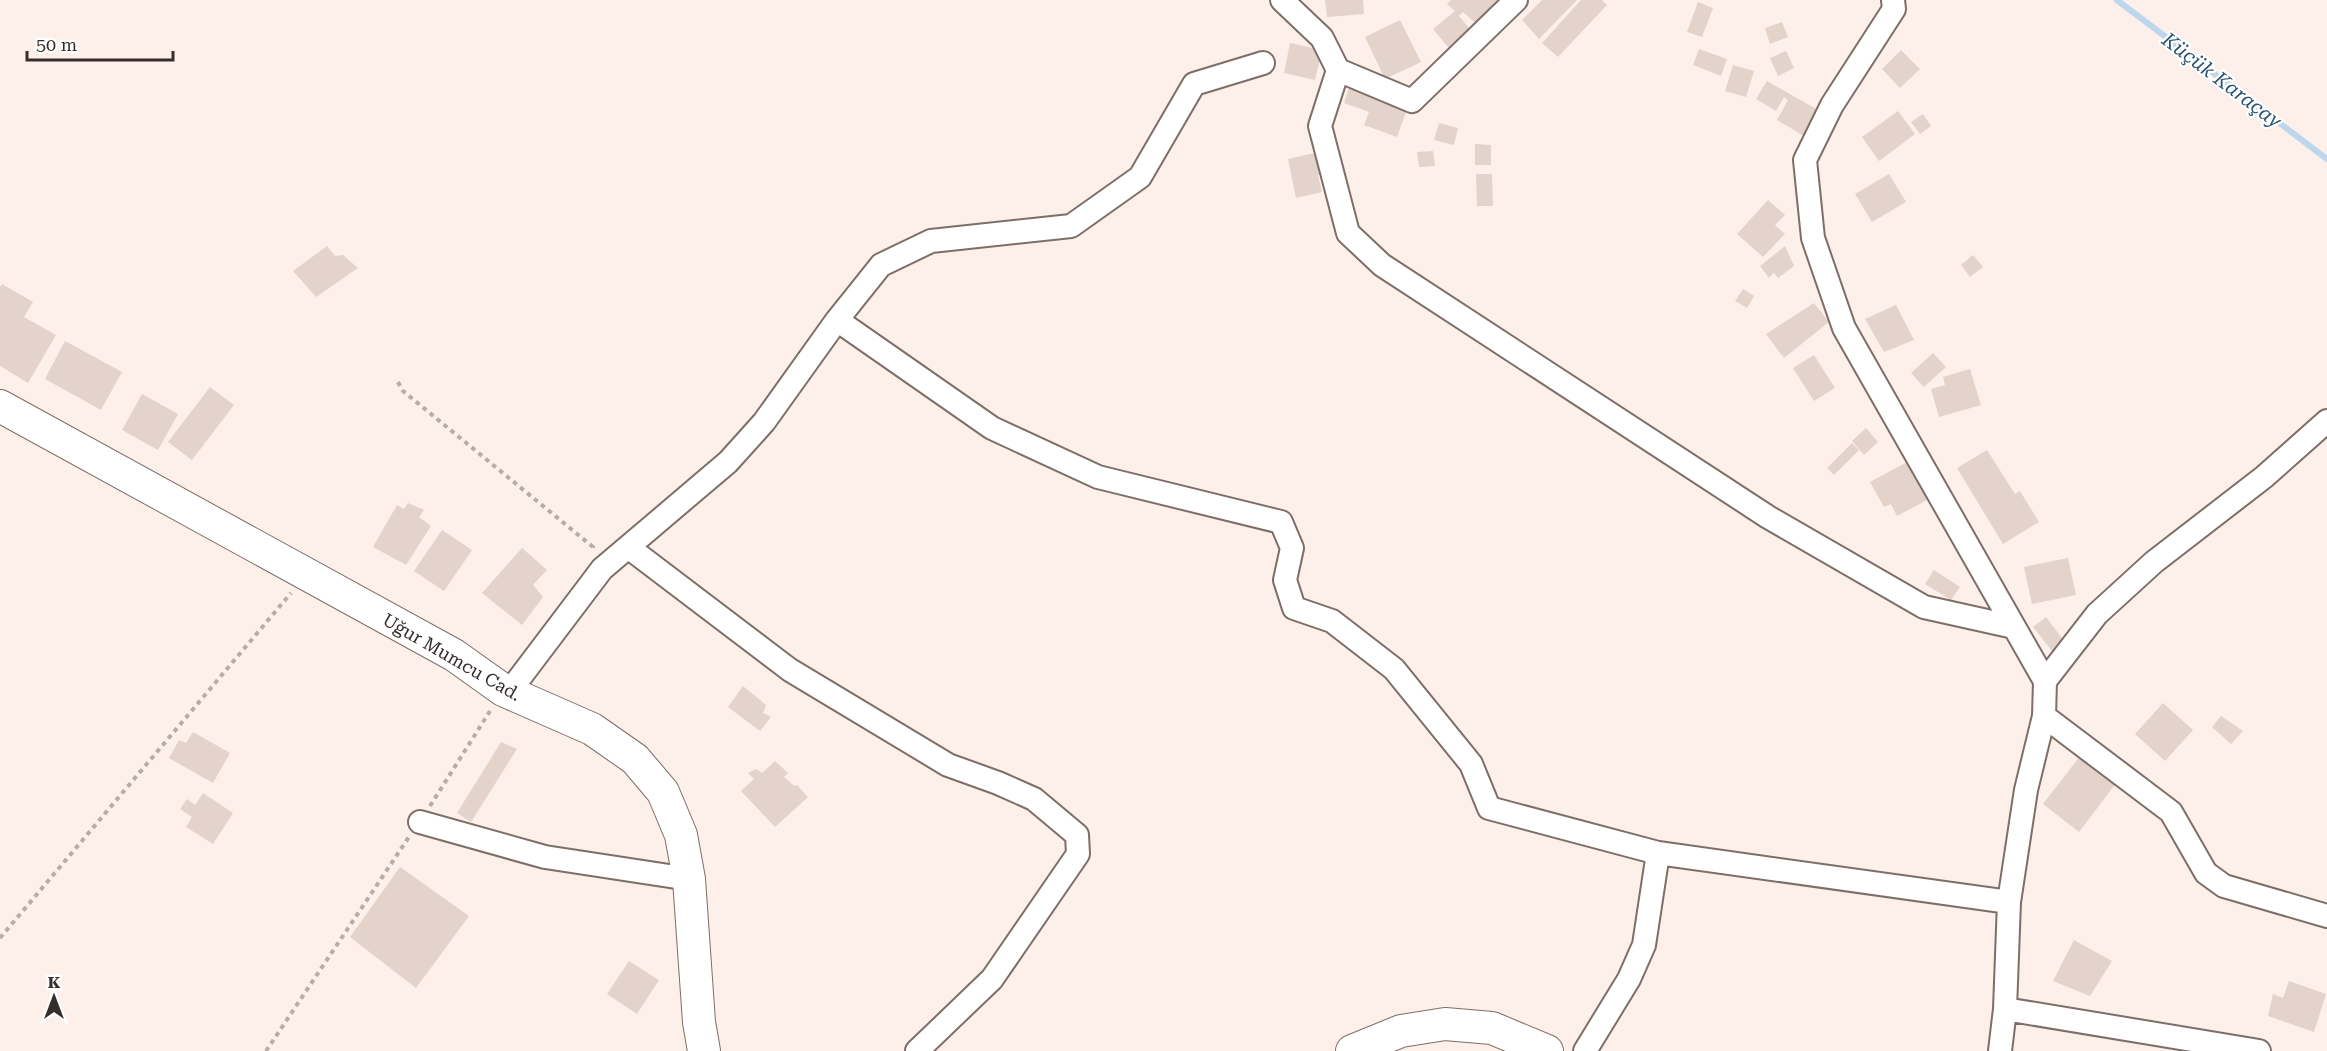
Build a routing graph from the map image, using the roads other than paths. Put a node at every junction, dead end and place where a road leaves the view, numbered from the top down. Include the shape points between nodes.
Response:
1 (1282, 0) edge
2 (1516, 0) edge
3 (1893, 0) edge
4 (1263, 63) dead end
5 (1338, 70) junction
6 (837, 320) junction
7 (0, 405) edge
8 (2327, 421) edge
9 (628, 547) junction
10 (2014, 627) junction
11 (2045, 681) junction
12 (506, 691) junction
13 (2044, 716) junction
14 (420, 822) road end
15 (1658, 853) junction
16 (689, 879) junction
17 (2009, 902) junction
18 (2327, 916) edge
19 (2006, 1009) junction
20 (704, 1051) edge
21 (917, 1051) edge
22 (1352, 1051) edge
23 (1547, 1051) edge
24 (1585, 1051) edge
25 (2000, 1051) edge
26 (2259, 1051) edge

1 - 5 street via 1322,38
2 - 5 street via 1412,101
3 - 10 street via 1894,9 1832,105 1805,160 1813,238 1844,328
4 - 6 street via 1194,84 1140,177 1071,226 931,241 881,265
5 - 10 street via 1320,126 1348,233 1382,265 1768,517 1924,607
6 - 9 street via 764,422 728,462
6 - 15 street via 993,428 1098,477 1281,522 1292,548 1285,580 1294,608 1332,621 1394,669 1471,764 1489,808
7 - 12 street, Uğur Mumcu Cad. via 454,655
8 - 11 street via 2105,606
9 - 12 street via 603,569
9 - 21 street via 790,670 948,765 1034,799 1077,835 1078,854 993,979
10 - 11 street
11 - 13 street
12 - 16 street, Uğur Mumcu Cad. via 592,729 634,759 663,792 681,835
13 - 17 street via 2026,790
13 - 18 street via 2171,812 2206,873 2224,886
14 - 16 street via 545,857
15 - 17 street
15 - 24 street via 1644,945 1629,979
16 - 20 street, Uğur Mumcu Cad.
17 - 19 street
19 - 25 street
19 - 26 street
22 - 23 street via 1401,1031 1445,1024 1492,1028

